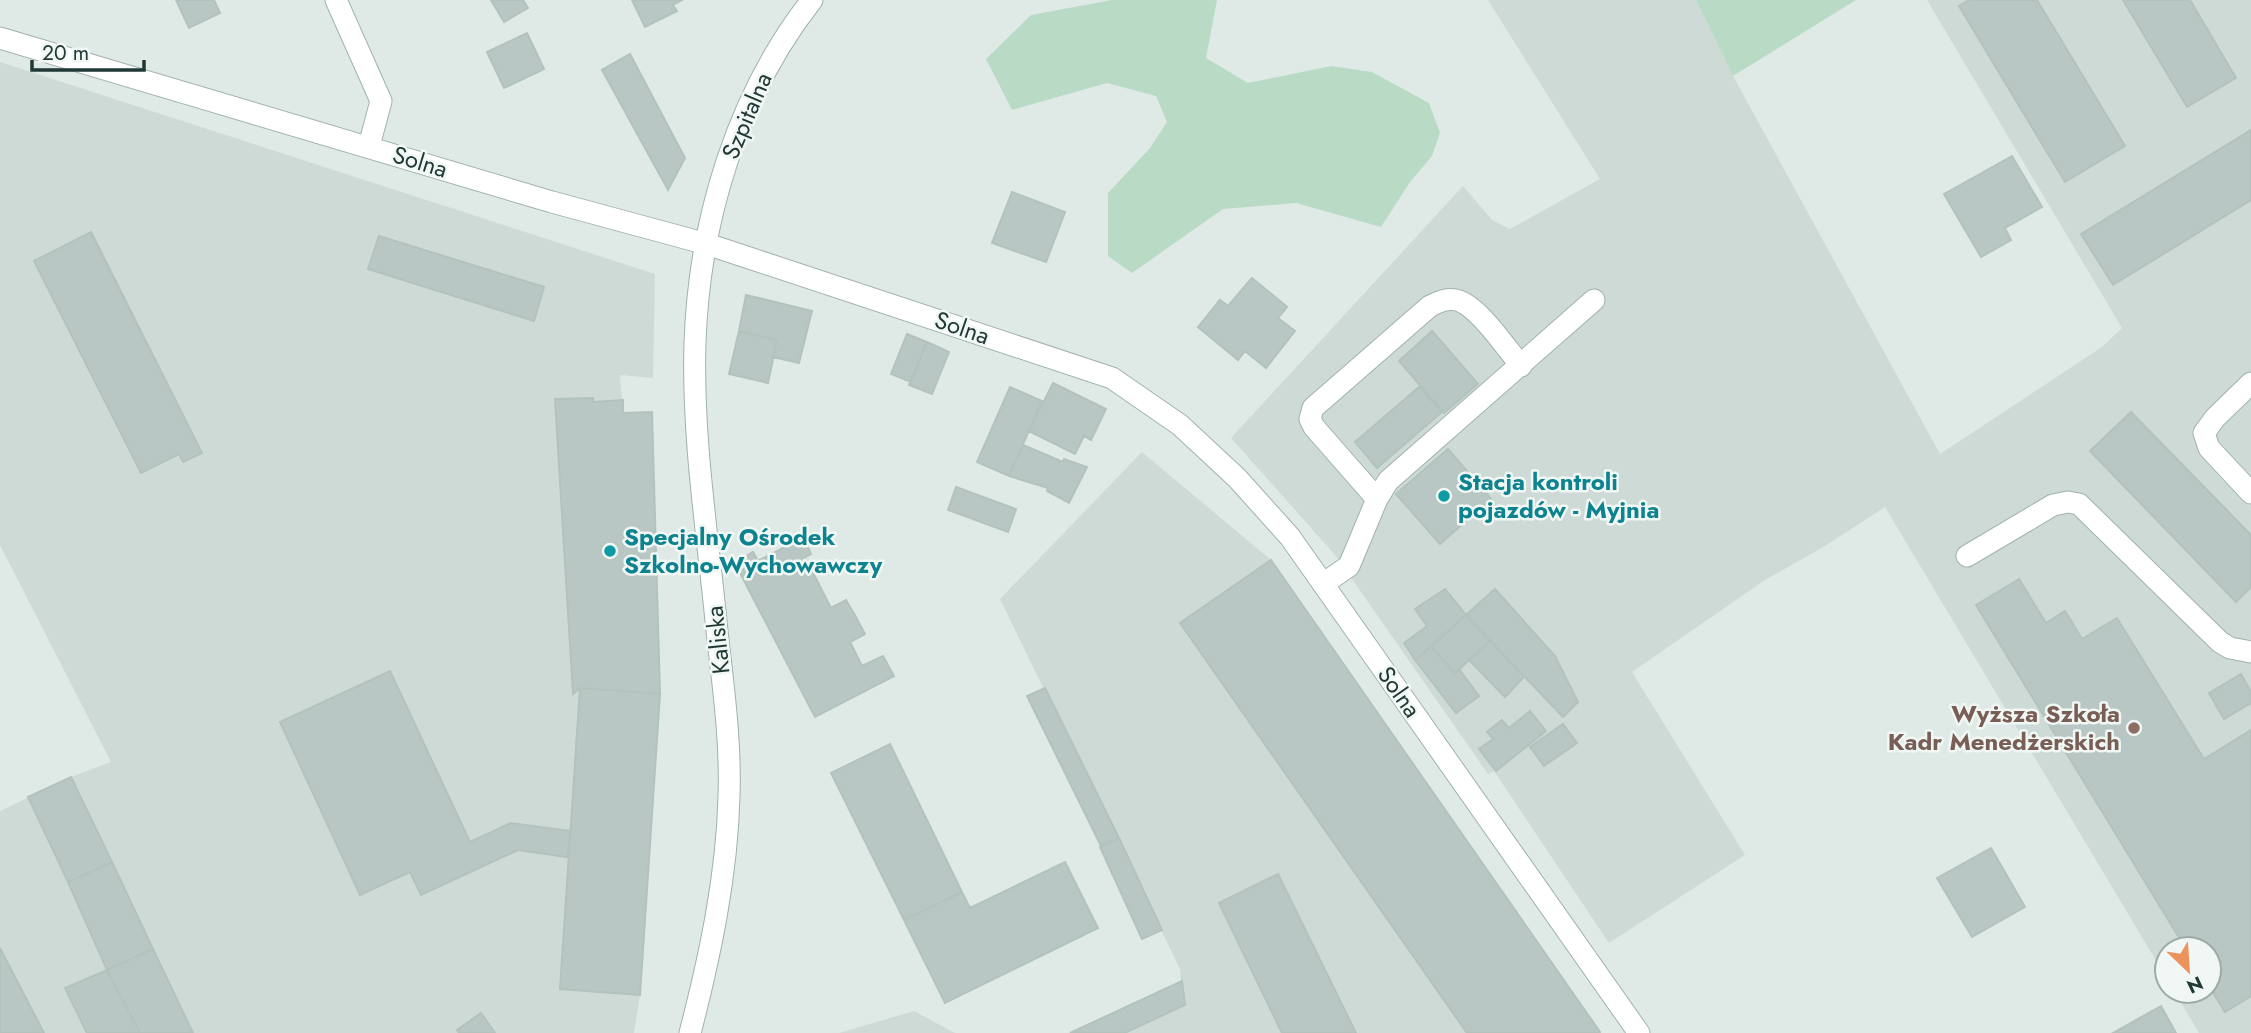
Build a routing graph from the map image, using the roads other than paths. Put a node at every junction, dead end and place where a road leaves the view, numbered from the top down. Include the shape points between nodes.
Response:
1 (336, 0) edge
2 (812, 0) edge
3 (0, 38) edge
4 (369, 146) junction
5 (707, 244) junction
6 (1594, 300) dead end
7 (1521, 366) junction
8 (2251, 383) edge
9 (2251, 493) edge
10 (1377, 499) junction
11 (1967, 556) dead end
12 (1323, 584) junction
13 (2251, 652) edge
14 (690, 1033) edge
15 (1639, 1033) edge

1 - 4 street via 381,101
2 - 5 street, Szpitalna via 759,80 737,131
3 - 4 street, Solna
4 - 5 street, Solna
5 - 12 street, Solna via 1112,378 1180,425 1237,478 1290,537
5 - 14 street, Kaliska via 695,342 695,397 729,795 718,909
6 - 7 street
7 - 10 street via 1388,481
7 - 10 street via 1472,307 1444,300 1430,306 1313,408 1310,419 1314,427
8 - 9 street via 2204,433 2209,448
10 - 12 street via 1349,566
11 - 13 street via 2053,505 2079,504 2220,642
12 - 15 street, Solna

